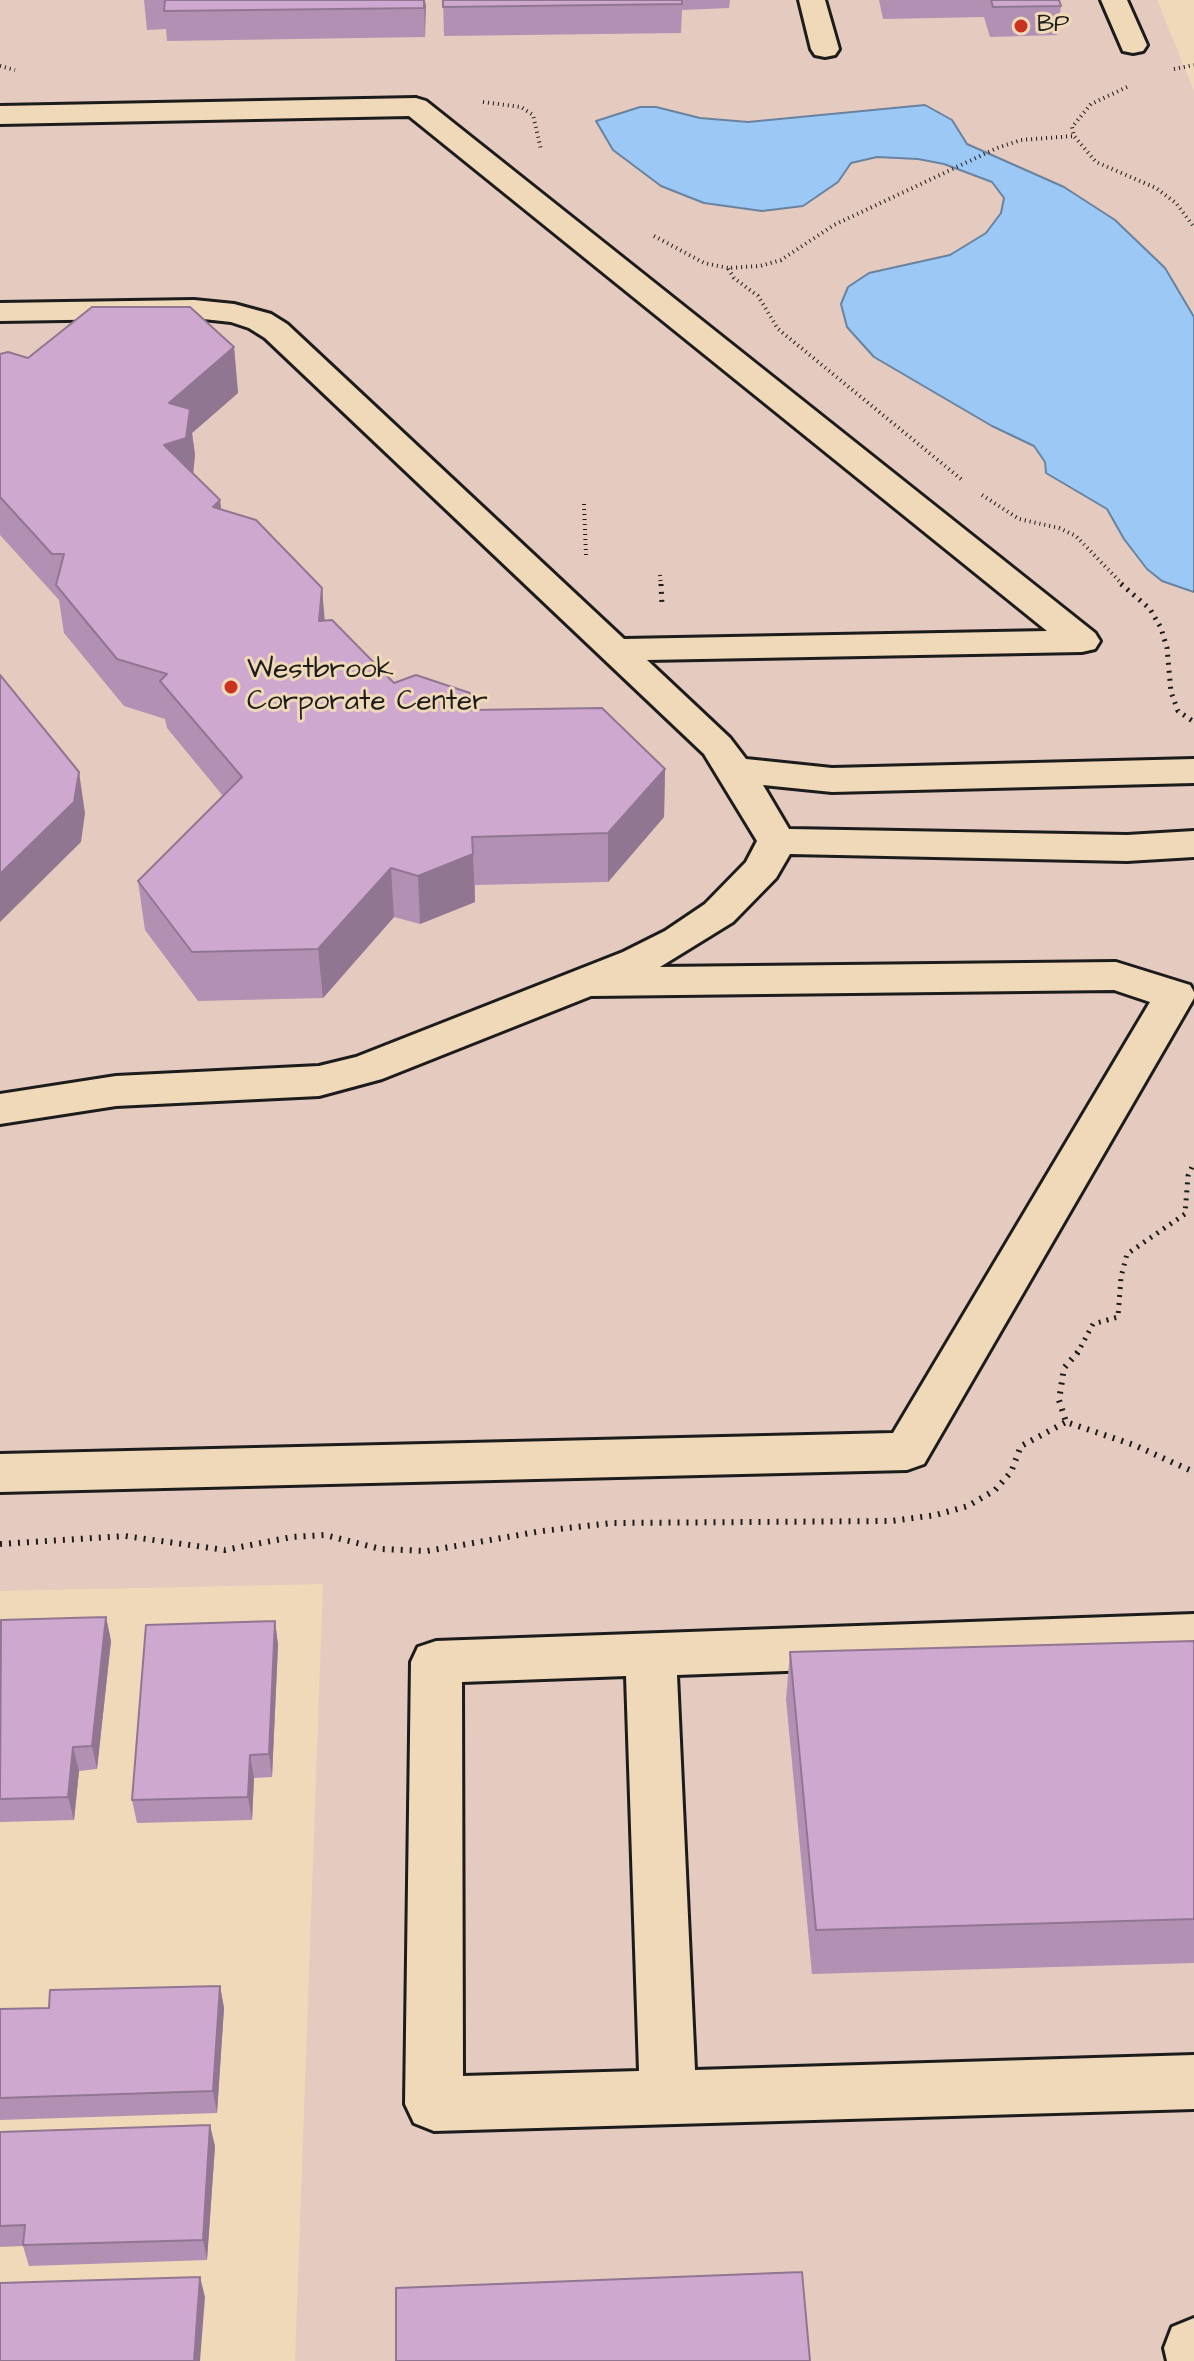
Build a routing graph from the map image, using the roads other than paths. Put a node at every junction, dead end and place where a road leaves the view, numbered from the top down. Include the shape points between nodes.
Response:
1 (812, 0) edge
2 (1114, 0) edge
3 (1133, 45) dead end
4 (825, 49) dead end
5 (0, 115) edge
6 (0, 312) edge
7 (615, 650) junction
8 (734, 770) junction
9 (1194, 771) edge
10 (832, 780) junction
11 (771, 830) junction
12 (1194, 844) edge
13 (584, 982) junction
14 (0, 1109) edge
15 (0, 1473) edge
16 (1194, 1635) edge
17 (651, 1655) junction
18 (1194, 2082) edge
19 (668, 2098) junction

1 - 4 lane
2 - 3 lane
5 - 7 lane via 416,107 1082,641
6 - 7 lane via 194,309 260,321
7 - 8 lane via 717,746
8 - 10 lane
8 - 11 lane
9 - 10 lane
10 - 11 lane
11 - 12 lane via 1032,847
11 - 13 lane via 762,869 719,913 637,962
13 - 14 lane via 367,1069 319,1081 116,1091
13 - 15 lane via 1116,976 1175,995 907,1451
16 - 17 lane
17 - 19 lane
17 - 19 lane via 436,1662 434,2104
18 - 19 lane

